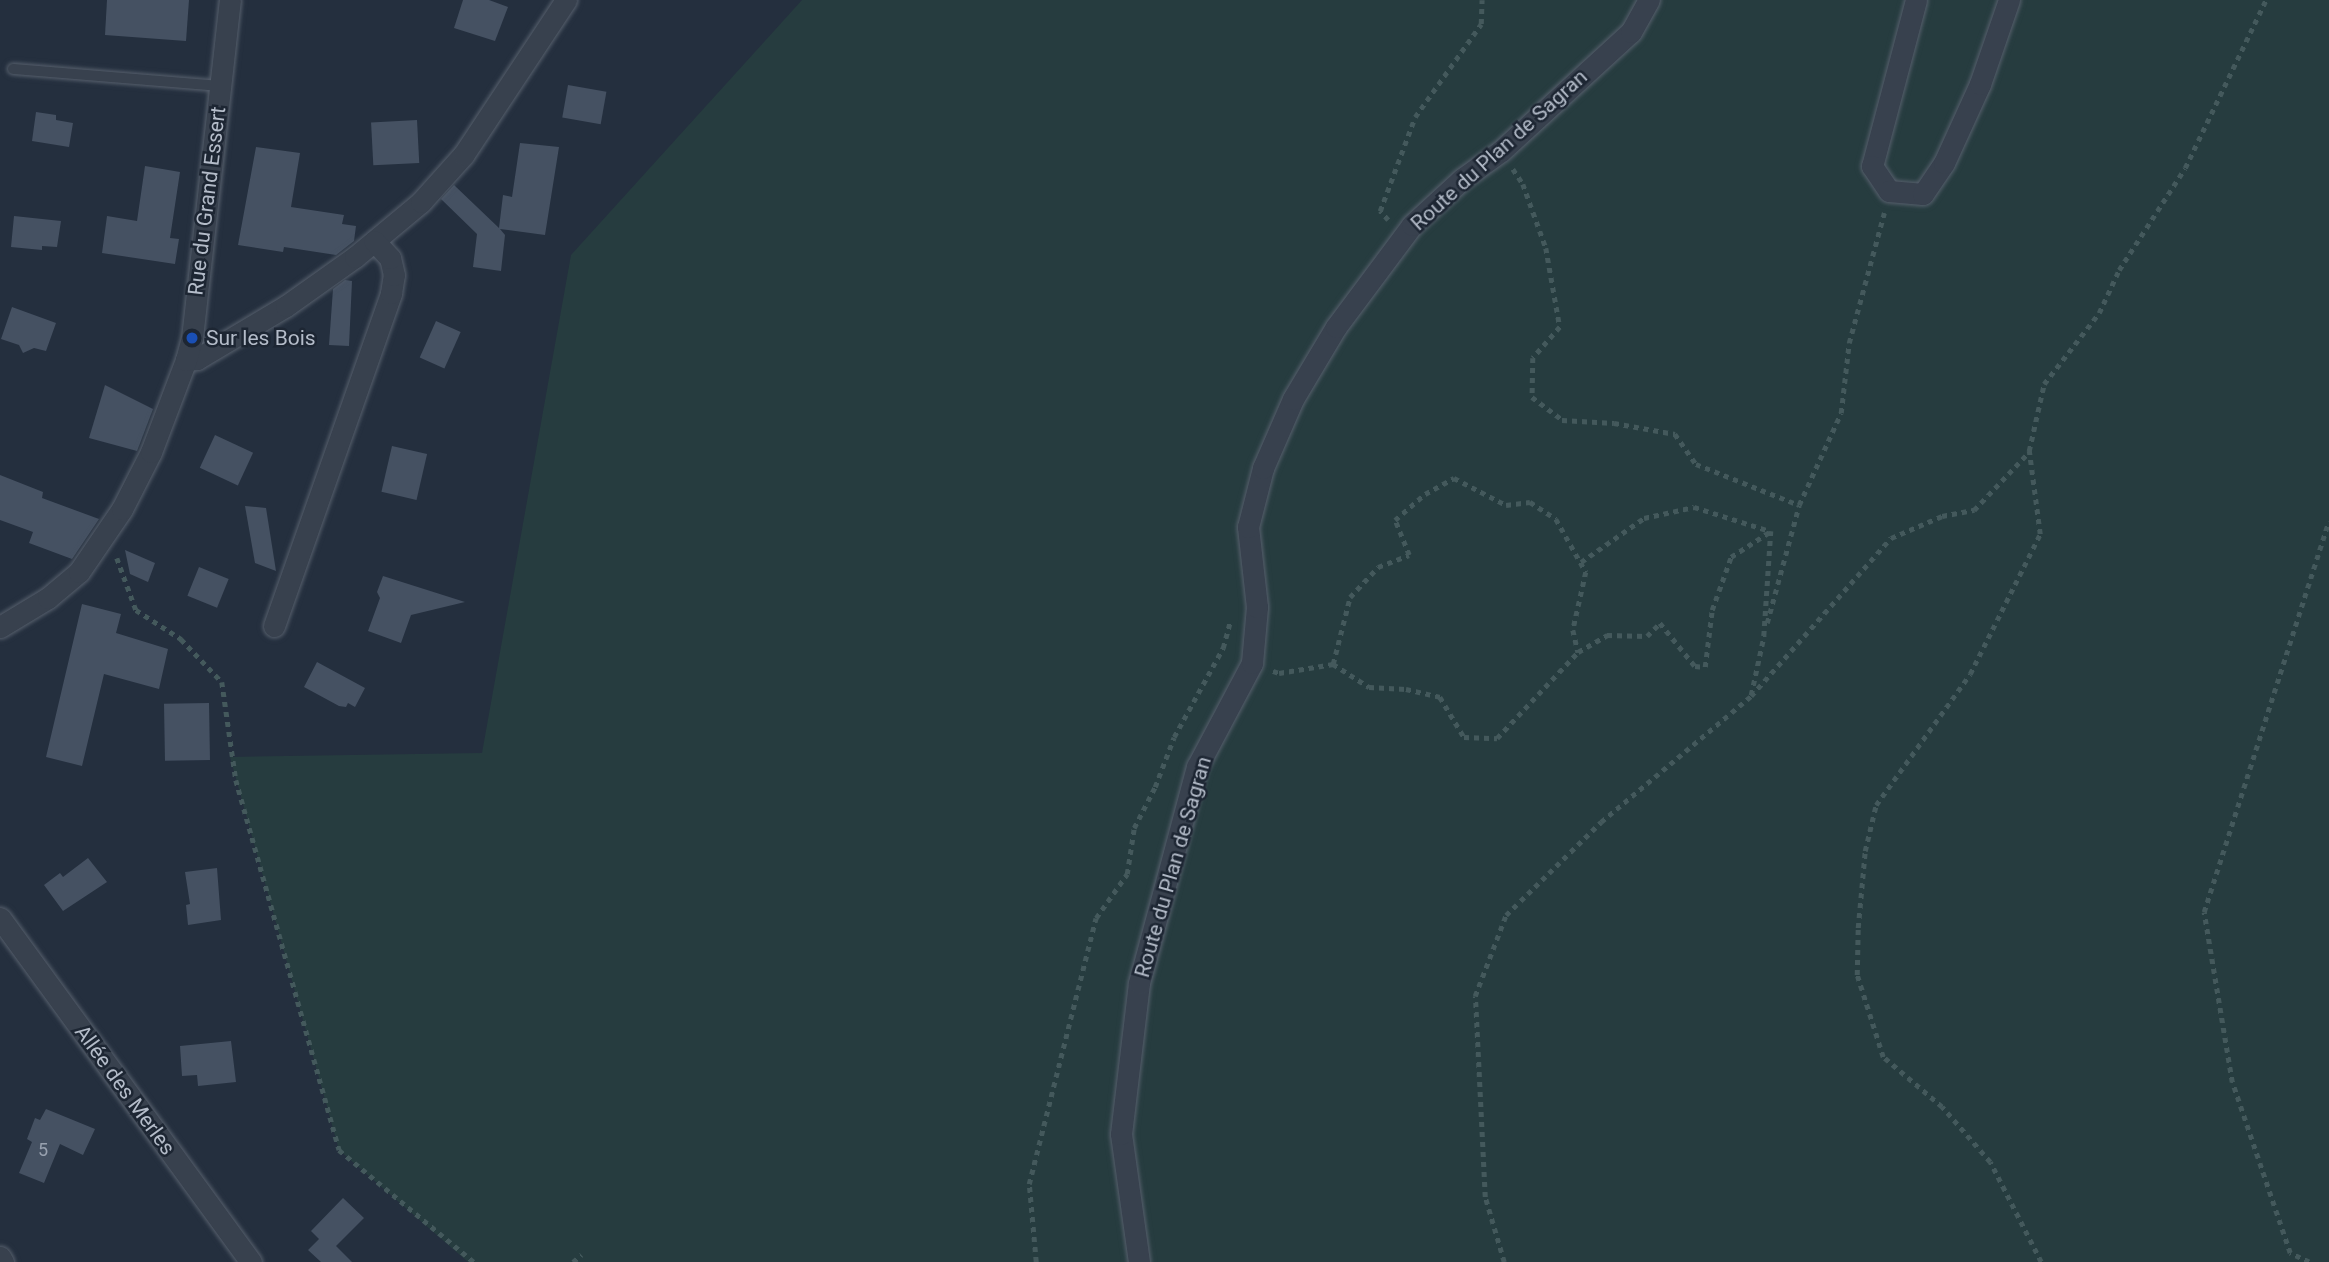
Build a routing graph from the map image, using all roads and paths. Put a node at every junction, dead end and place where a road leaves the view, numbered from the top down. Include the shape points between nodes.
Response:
1 (230, 0) edge
2 (566, 0) edge
3 (1482, 0) edge
4 (1649, 0) edge
5 (1916, 0) edge
6 (2009, 0) edge
7 (2266, 0) edge
8 (13, 69) dead end
9 (221, 86) junction
10 (1501, 151) junction
11 (1889, 191) junction
12 (1403, 237) junction
13 (374, 241) junction
14 (186, 360) junction
15 (2029, 451) junction
16 (1799, 505) junction
17 (2329, 521) edge
18 (108, 531) junction
19 (1771, 531) junction
20 (1581, 562) junction
21 (1232, 616) dead end
22 (274, 626) dead end
23 (0, 627) edge
24 (1764, 636) junction
25 (1578, 652) junction
26 (1252, 663) junction
27 (1334, 664) junction
28 (1751, 696) junction
29 (0, 918) edge
30 (581, 1255) dead end
31 (0, 1256) edge
32 (4, 1262) edge
33 (251, 1262) edge
34 (474, 1262) edge
35 (573, 1262) edge
36 (1036, 1262) edge
37 (1139, 1262) edge
38 (1503, 1262) edge
39 (2041, 1262) edge
40 (2309, 1262) edge

1 - 9 street, Rue du Grand Essert
2 - 13 street via 464,154 421,202
3 - 12 path via 1481,24 1415,117 1380,211
4 - 10 street, Route du Plan de Sagran via 1631,32
5 - 11 street via 1872,166
6 - 11 street via 1980,84 1944,163 1923,194
7 - 15 path via 2185,168 2119,270 2099,313 2044,384
8 - 9 lane
9 - 14 street, Rue du Grand Essert
10 - 12 street, Route du Plan de Sagran via 1462,179
10 - 16 path via 1522,184 1546,248 1560,327 1533,358 1532,397 1562,420 1675,435 1696,464
11 - 16 path via 1849,343 1841,413
12 - 26 street, Route du Plan de Sagran via 1336,327 1293,400 1263,468 1248,527 1257,607
13 - 14 street via 286,306 197,359
13 - 22 street via 390,258 394,275 391,293
14 - 18 street, Rue du Grand Essert via 150,452
15 - 28 path via 1974,509 1942,516 1891,538
15 - 39 path via 2040,534 1970,674 1876,805 1865,851 1857,975 1883,1058 1942,1107 1990,1162
16 - 24 path
17 - 40 path via 2204,912 2232,1082 2290,1253
18 - 23 street, Rue du Grand Essert via 79,572 48,598
18 - 34 path via 136,610 181,639 222,682 236,780 339,1150
19 - 20 path via 1694,506 1644,518
19 - 24 path
19 - 25 path via 1731,556 1712,610 1705,667 1695,666 1660,623 1647,636 1608,635
20 - 25 path via 1586,572 1573,630
20 - 27 path via 1556,519 1530,502 1506,505 1454,478 1425,494 1395,520 1409,555 1378,568 1350,597
21 - 36 path via 1223,648 1174,737 1135,828 1127,874 1096,918 1029,1184
24 - 28 path
25 - 27 path via 1497,738 1464,737 1440,697 1369,687
26 - 27 path via 1279,673
26 - 37 street, Route du Plan de Sagran via 1197,767 1139,983 1121,1134
28 - 38 path via 1601,822 1506,915 1475,996 1485,1197
29 - 33 street, Allée des Merles
30 - 35 path
31 - 32 street

